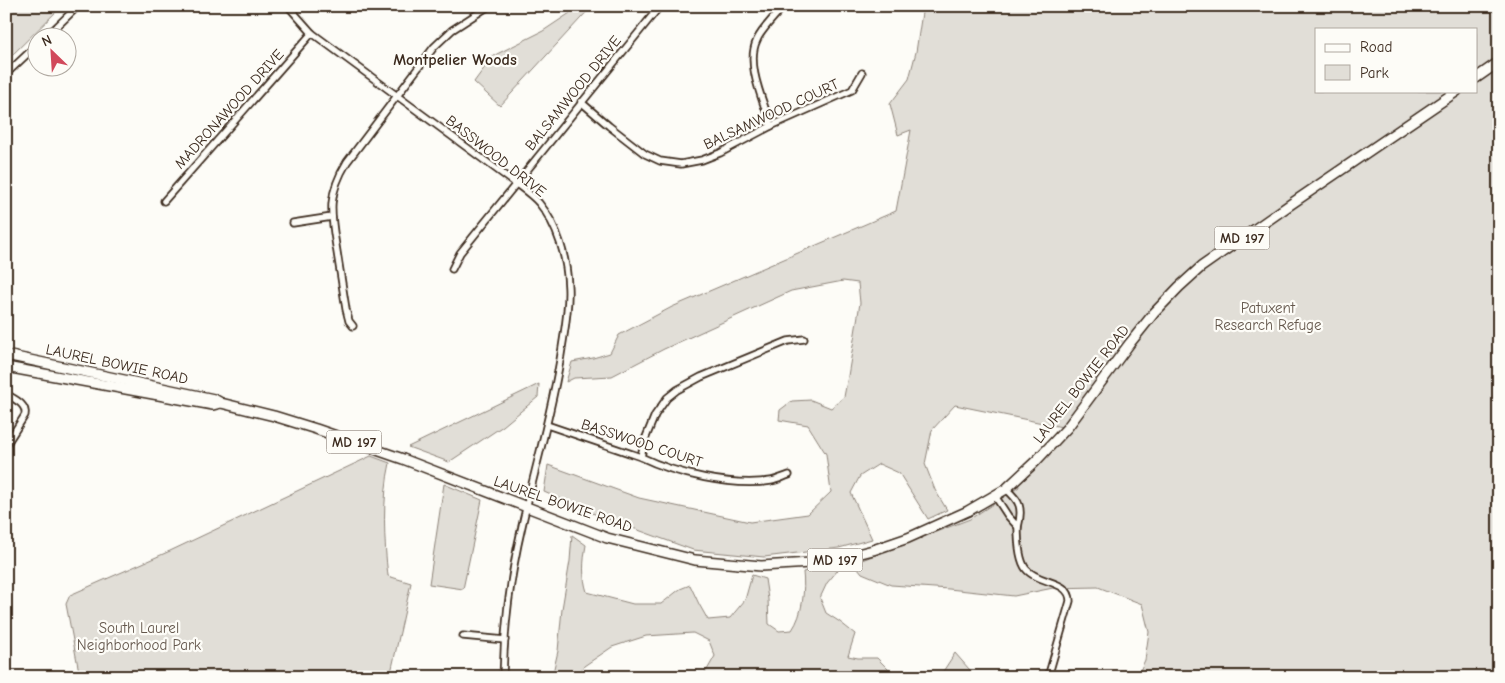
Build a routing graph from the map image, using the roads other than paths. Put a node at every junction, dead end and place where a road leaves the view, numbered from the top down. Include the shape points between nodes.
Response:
1 (78, 6) edge
2 (288, 6) edge
3 (488, 6) edge
4 (660, 6) edge
5 (784, 6) edge
6 (55, 28) edge
7 (312, 33) junction
8 (28, 53) edge
9 (1499, 62) edge
10 (862, 73) dead end
11 (6, 74) edge
12 (1478, 77) edge
13 (1456, 92) edge
14 (397, 96) junction
15 (581, 102) junction
16 (771, 126) junction
17 (516, 183) junction
18 (164, 201) dead end
19 (332, 217) junction
20 (293, 223) dead end
21 (452, 269) dead end
22 (354, 326) dead end
23 (804, 339) dead end
24 (6, 355) edge
25 (6, 367) edge
26 (6, 394) edge
27 (221, 403) junction
28 (547, 425) junction
29 (6, 445) edge
30 (641, 457) junction
31 (789, 475) dead end
32 (1006, 489) junction
33 (995, 496) junction
34 (527, 508) junction
35 (1018, 527) junction
36 (463, 636) dead end
37 (505, 640) junction
38 (502, 677) edge
39 (1048, 677) edge

1 - 6 street
2 - 7 street, BASSWOOD DRIVE
3 - 14 street via 441,40
4 - 15 street, BALSAMWOOD DRIVE
5 - 16 street via 757,39 753,54 756,79
7 - 14 street, BASSWOOD DRIVE
7 - 18 street, MADRONAWOOD DRIVE
8 - 11 street
9 - 12 main road
10 - 16 street, BALSAMWOOD COURT via 852,90
13 - 32 main road, LAUREL BOWIE ROAD / MD 197 via 1223,251 1186,280 1154,313 1067,428
14 - 17 street, BASSWOOD DRIVE
14 - 19 street via 340,173 334,189
15 - 16 street, BALSAMWOOD COURT via 645,154 671,164 702,160
15 - 17 street, BALSAMWOOD DRIVE
17 - 21 street, BALSAMWOOD DRIVE via 460,253
17 - 28 street, BASSWOOD DRIVE via 537,201 552,223 566,271 568,310
19 - 20 street
19 - 22 street via 346,309
23 - 30 street via 788,341 677,390 655,414
24 - 27 main road, LAUREL BOWIE ROAD / MD 197
25 - 27 main road, LAUREL BOWIE ROAD / MD 197 via 213,406
26 - 29 street via 23,405 26,412
27 - 34 main road, LAUREL BOWIE ROAD / MD 197 via 338,436
28 - 30 street, BASSWOOD COURT
28 - 34 street, BASSWOOD DRIVE
30 - 31 street, BASSWOOD COURT via 682,472 735,482 771,481
32 - 33 main road, LAUREL BOWIE ROAD / MD 197
32 - 35 street via 1019,506
33 - 34 main road, LAUREL BOWIE ROAD / MD 197 via 903,540 873,550 827,562 761,566 702,561 671,554 607,538
33 - 35 street
34 - 37 street, BASSWOOD DRIVE
35 - 39 street via 1024,567 1037,578 1063,586 1070,597
36 - 37 street
37 - 38 street, BASSWOOD DRIVE

